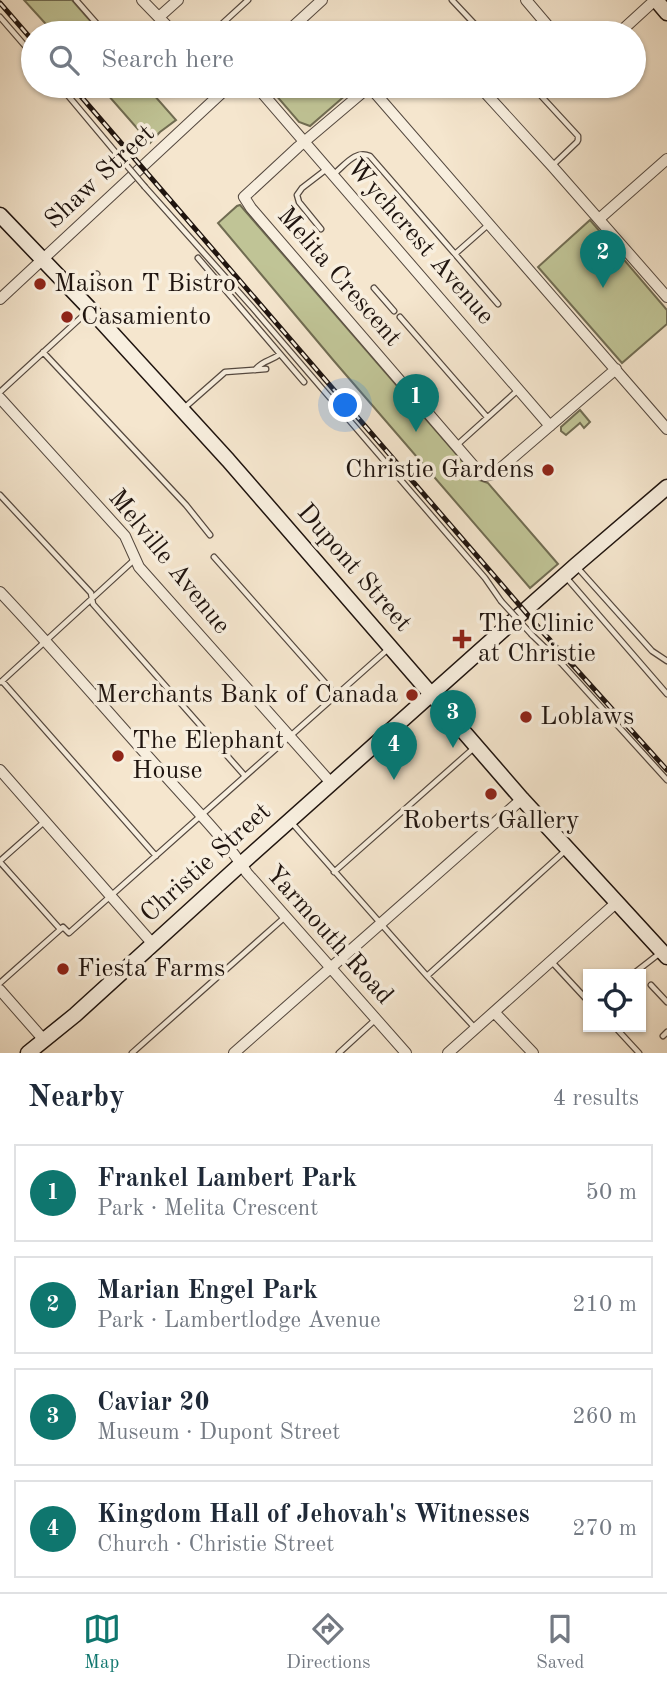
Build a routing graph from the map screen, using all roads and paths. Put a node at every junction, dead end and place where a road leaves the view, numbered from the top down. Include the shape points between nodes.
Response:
1 (76, 0) edge
2 (142, 0) edge
3 (178, 0) edge
4 (248, 0) edge
5 (322, 0) edge
6 (452, 0) edge
7 (526, 0) edge
8 (656, 0) edge
9 (667, 13) edge
10 (0, 16) edge
11 (159, 17) junction
12 (94, 21) edge
13 (163, 21) edge
14 (225, 21) edge
15 (299, 21) edge
16 (472, 21) edge
17 (544, 21) edge
18 (632, 21) edge
19 (21, 41) edge
20 (70, 98) edge
21 (214, 98) edge
22 (267, 98) edge
23 (356, 98) edge
24 (380, 98) edge
25 (490, 98) edge
26 (543, 98) edge
27 (305, 141) junction
28 (667, 159) edge
29 (552, 166) junction
30 (331, 171) junction
31 (0, 215) edge
32 (598, 219) junction
33 (489, 223) junction
34 (321, 229) dead end
35 (455, 254) junction
36 (198, 258) dead end
37 (43, 259) junction
38 (97, 274) dead end
39 (374, 288) dead end
40 (77, 295) junction
41 (667, 297) edge
42 (0, 299) edge
43 (498, 304) dead end
44 (90, 309) junction
45 (394, 311) dead end
46 (400, 317) dead end
47 (43, 352) junction
48 (280, 354) junction
49 (266, 369) dead end
50 (616, 369) junction
51 (255, 370) junction
52 (304, 382) dead end
53 (519, 389) junction
54 (0, 392) edge
55 (0, 398) edge
56 (182, 410) junction
57 (487, 418) junction
58 (551, 426) junction
59 (667, 429) edge
60 (456, 445) junction
61 (665, 493) edge
62 (0, 495) edge
63 (210, 535) dead end
64 (214, 556) dead end
65 (135, 560) junction
66 (570, 570) junction
67 (0, 592) edge
68 (92, 599) junction
69 (46, 640) junction
70 (390, 647) junction
71 (667, 661) edge
72 (1, 682) edge
73 (667, 694) edge
74 (336, 695) junction
75 (431, 695) junction
76 (289, 736) junction
77 (476, 746) junction
78 (0, 770) edge
79 (245, 776) junction
80 (667, 780) edge
81 (332, 784) junction
82 (522, 799) junction
83 (200, 816) junction
84 (290, 820) junction
85 (45, 821) junction
86 (567, 850) junction
87 (156, 856) junction
88 (0, 862) edge
89 (241, 864) junction
90 (334, 872) junction
91 (111, 895) junction
92 (616, 903) junction
93 (285, 916) junction
94 (381, 924) junction
95 (60, 929) junction
96 (152, 943) junction
97 (665, 954) edge
98 (551, 960) junction
99 (331, 968) junction
100 (639, 969) edge
101 (426, 976) junction
102 (0, 983) edge
103 (651, 985) dead end
104 (0, 990) edge
105 (583, 995) edge
106 (667, 1002) edge
107 (494, 1012) junction
108 (376, 1019) junction
109 (475, 1029) junction
110 (620, 1032) edge
111 (44, 1040) junction
112 (454, 1050) edge
113 (29, 1053) edge
114 (132, 1053) edge
115 (234, 1053) edge
116 (339, 1053) edge
117 (406, 1053) edge
118 (533, 1053) edge
119 (639, 1053) edge

1 - 12 lane
2 - 11 street
3 - 11 street
4 - 14 lane
5 - 15 street
6 - 16 lane
7 - 17 street
8 - 9 main road
8 - 18 street
10 - 19 lane
11 - 13 street
20 - 80 lane, bridge via 501,601
21 - 37 street, Shaw Street
22 - 27 street, Wychcrest Avenue
23 - 27 street, Melita Crescent
24 - 33 street
25 - 29 street
26 - 29 lane via 579,140
27 - 30 street, Wychcrest Avenue
27 - 60 street, Melita Crescent via 244,197
28 - 32 street
29 - 32 street
30 - 34 lane via 297,195
30 - 35 lane via 358,154 370,156
30 - 53 street, Wychcrest Avenue
31 - 37 main road, Dupont Street
32 - 41 street
33 - 35 lane
33 - 50 street
35 - 43 lane
36 - 48 lane
37 - 40 main road, Dupont Street
37 - 42 street, Shaw Street
38 - 40 lane
39 - 45 lane
40 - 44 main road, Dupont Street
44 - 47 lane
44 - 56 main road, Dupont Street
46 - 57 lane
47 - 54 lane
47 - 63 lane
48 - 51 lane
48 - 52 lane
49 - 51 lane
50 - 58 street, Melita Crescent
50 - 59 street
51 - 56 lane via 225,372
53 - 57 lane
53 - 58 street, Wychcrest Avenue
55 - 65 street, Melville Avenue via 125,536
56 - 70 main road, Dupont Street
57 - 60 lane
58 - 60 street, Melita Crescent via 485,477
61 - 66 main road, Christie Street
62 - 68 lane
64 - 74 lane
65 - 68 lane
65 - 76 street, Melville Avenue
66 - 71 lane
66 - 73 lane
66 - 75 main road, Christie Street
67 - 69 street, Yarmouth Road
68 - 69 lane
68 - 79 lane
69 - 72 lane
69 - 83 street, Yarmouth Road
70 - 74 lane
70 - 75 main road, Dupont Street
72 - 87 lane
74 - 76 lane
75 - 77 main road, Dupont Street
75 - 81 main road, Christie Street
76 - 79 lane
76 - 81 street, Melville Avenue
77 - 82 main road, Dupont Street
77 - 90 lane
78 - 85 street
79 - 83 lane
81 - 84 main road, Christie Street
82 - 86 main road, Dupont Street
82 - 94 street
83 - 87 lane
83 - 89 street, Yarmouth Road
84 - 89 main road, Christie Street
84 - 90 lane
85 - 88 lane
85 - 91 street
86 - 92 main road, Dupont Street
86 - 101 lane
87 - 91 lane
88 - 95 lane
89 - 93 street, Yarmouth Road
89 - 96 main road, Christie Street
90 - 94 lane
91 - 95 lane via 69,933
91 - 96 street
92 - 97 main road, Dupont Street
92 - 98 street
93 - 99 street, Yarmouth Road
93 - 114 lane
94 - 99 street
94 - 101 lane
95 - 102 lane
96 - 111 main road, Christie Street
97 - 100 lane
98 - 105 lane
98 - 107 street
99 - 108 street, Yarmouth Road
99 - 115 street
101 - 109 lane
103 - 106 lane
104 - 111 street
107 - 109 street
107 - 118 street
108 - 116 lane
108 - 117 street, Yarmouth Road
109 - 112 street
110 - 119 lane
111 - 113 main road, Christie Street

